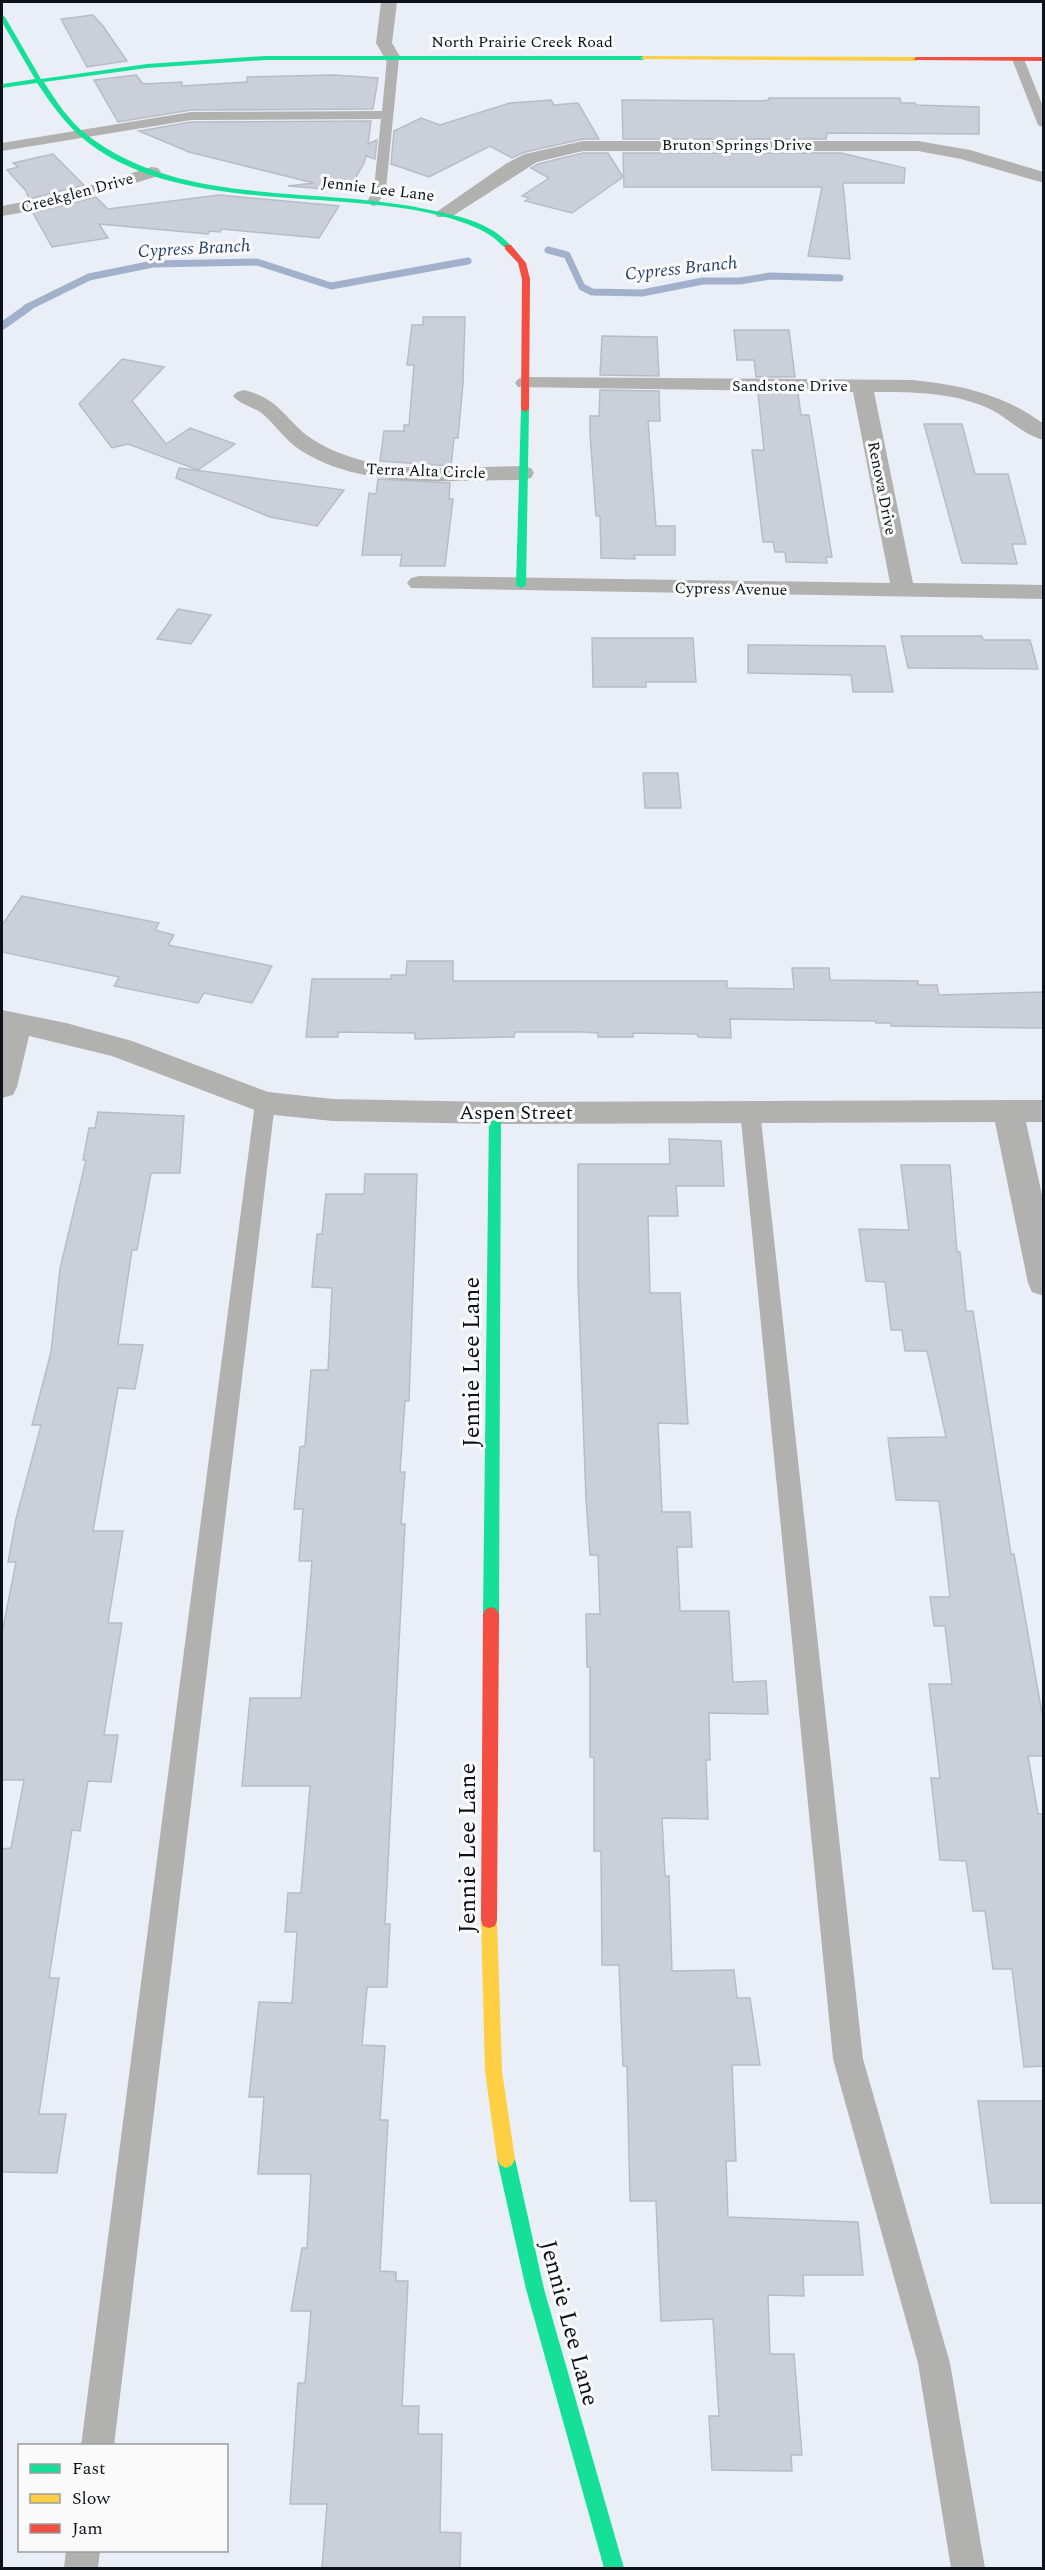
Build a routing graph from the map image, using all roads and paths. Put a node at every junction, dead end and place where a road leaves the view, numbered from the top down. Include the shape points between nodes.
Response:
1 (389, 2) edge
2 (2, 17) edge
3 (1020, 45) dead end
4 (1044, 45) edge
5 (386, 47) junction
6 (1018, 59) junction
7 (1044, 59) edge
8 (38, 66) junction
9 (10, 70) dead end
10 (40, 80) junction
11 (2, 86) edge
12 (387, 115) junction
13 (1044, 125) edge
14 (80, 134) junction
15 (2, 147) edge
16 (152, 172) junction
17 (1044, 178) edge
18 (373, 202) junction
19 (2, 211) edge
20 (444, 213) junction
21 (525, 383) junction
22 (862, 386) junction
23 (244, 396) dead end
24 (1044, 434) edge
25 (523, 472) junction
26 (419, 584) dead end
27 (521, 585) junction
28 (903, 591) junction
29 (1044, 592) edge
30 (9, 1021) edge
31 (2, 1087) edge
32 (265, 1103) junction
33 (750, 1110) junction
34 (1008, 1111) junction
35 (1044, 1111) edge
36 (495, 1113) junction
37 (1044, 1283) edge
38 (97, 2444) edge
39 (83, 2552) edge
40 (81, 2568) edge
41 (614, 2568) edge
42 (968, 2568) edge

1 - 5 street
2 - 8 street, Jennie Lee Lane
3 - 4 street
5 - 6 street, North Prairie Creek Road
5 - 10 street, North Prairie Creek Road via 194,62
5 - 12 lane
6 - 7 street, North Prairie Creek Road
6 - 13 lane
8 - 9 street
8 - 10 street, Jennie Lee Lane
10 - 11 street, North Prairie Creek Road
10 - 14 street, Jennie Lee Lane
12 - 14 lane via 213,114
12 - 18 lane via 380,189
14 - 15 lane
14 - 16 street, Jennie Lee Lane via 123,161
16 - 18 street, Jennie Lee Lane via 236,190
16 - 19 street, Creekglen Drive via 57,201
17 - 20 street, Bruton Springs Drive via 964,154 918,146 604,144 531,158
18 - 20 street, Jennie Lee Lane
20 - 21 street, Jennie Lee Lane via 492,234 509,246 522,264 527,294
21 - 22 street, Sandstone Drive
21 - 25 street, Jennie Lee Lane
22 - 24 street, Sandstone Drive via 912,386 970,394 1017,413
22 - 28 street, Renova Drive
23 - 25 street, Terra Alta Circle via 272,410 307,445 360,467 391,471
25 - 27 street, Jennie Lee Lane
26 - 27 street, Cypress Avenue
27 - 28 street, Cypress Avenue
28 - 29 street, Cypress Avenue
30 - 31 street
30 - 32 street, Aspen Street via 121,1048
32 - 36 street, Aspen Street via 333,1110
32 - 38 lane
33 - 34 street, Aspen Street
33 - 36 street, Aspen Street
33 - 42 lane via 848,2059 934,2363
34 - 35 street, Aspen Street
34 - 37 street
36 - 41 street, Jennie Lee Lane via 489,1963 498,2123 535,2289
39 - 40 lane

